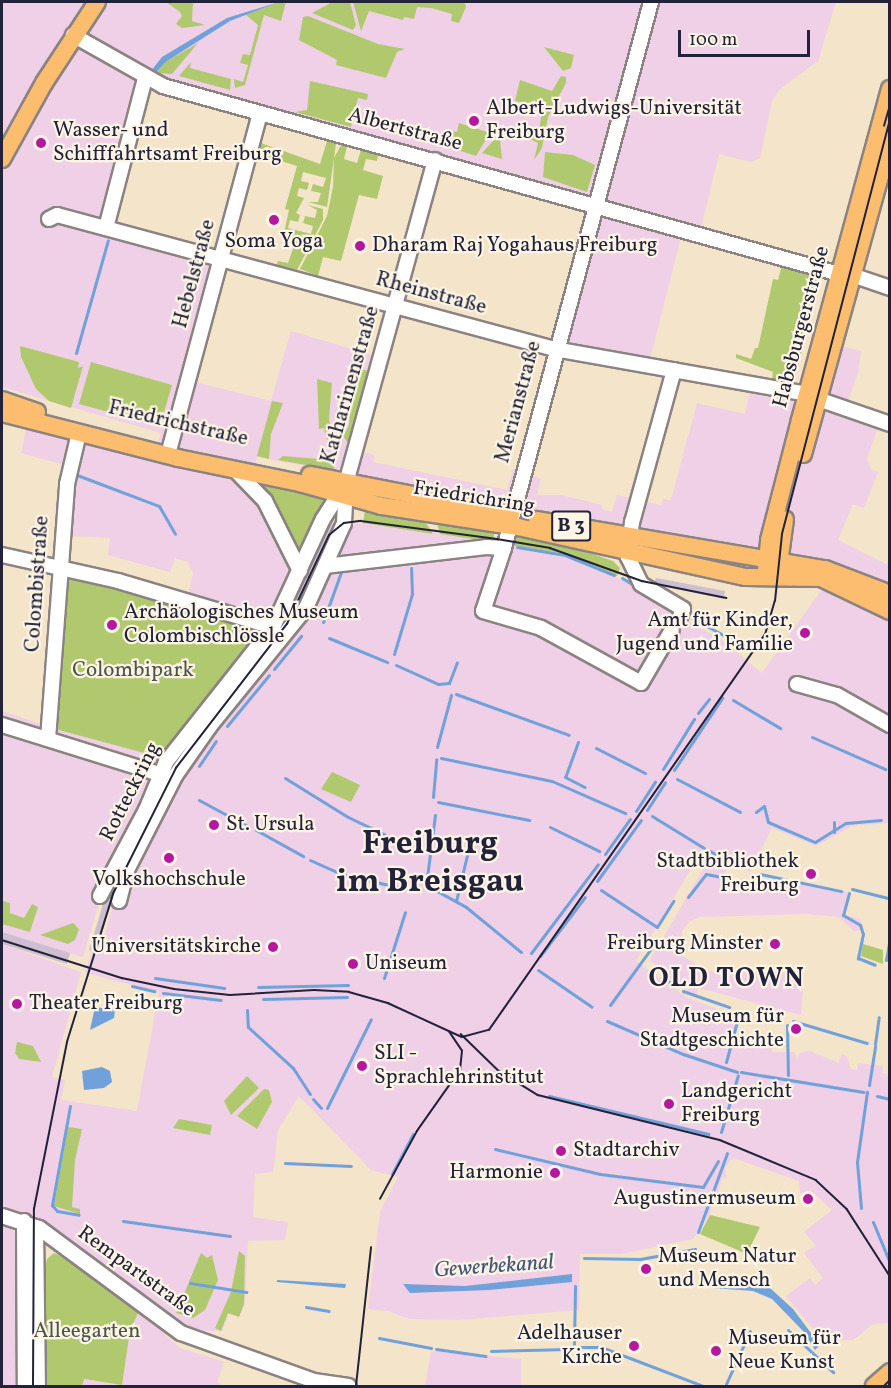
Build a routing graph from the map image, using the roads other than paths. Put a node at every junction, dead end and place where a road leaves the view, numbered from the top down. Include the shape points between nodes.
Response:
1 (97, 2) edge
2 (651, 2) edge
3 (73, 35) junction
4 (145, 78) junction
5 (890, 89) edge
6 (260, 113) junction
7 (889, 147) edge
8 (2, 159) edge
9 (435, 160) junction
10 (596, 205) junction
11 (49, 219) dead end
12 (106, 228) junction
13 (222, 259) junction
14 (846, 274) junction
15 (890, 288) edge
16 (395, 306) junction
17 (555, 349) junction
18 (674, 370) junction
19 (813, 396) junction
20 (2, 400) edge
21 (2, 413) edge
22 (890, 424) edge
23 (79, 433) junction
24 (170, 447) junction
25 (236, 471) junction
26 (344, 491) junction
27 (510, 520) junction
28 (629, 545) junction
29 (504, 548) junction
30 (2, 555) edge
31 (330, 567) junction
32 (60, 569) junction
33 (772, 569) junction
34 (300, 571) junction
35 (890, 594) edge
36 (890, 611) edge
37 (680, 617) dead end
38 (273, 627) junction
39 (672, 630) dead end
40 (797, 684) dead end
41 (2, 725) edge
42 (890, 725) edge
43 (48, 739) junction
44 (167, 777) junction
45 (100, 896) dead end
46 (119, 901) dead end
47 (2, 1216) edge
48 (30, 1224) junction
49 (889, 1372) edge
50 (318, 1384) edge
51 (25, 1386) edge
52 (38, 1386) edge
53 (349, 1386) edge
54 (874, 1386) edge

1 - 3 main road
2 - 10 street, Merianstraße
3 - 4 street, Albertstraße
3 - 8 main road
4 - 6 street, Albertstraße
4 - 12 street
5 - 14 main road, Habsburgerstraße
6 - 9 street, Albertstraße
6 - 13 street, Hebelstraße
7 - 14 main road, Habsburgerstraße
9 - 10 street, Albertstraße
9 - 16 street, Katharinenstraße
10 - 14 street, Albertstraße
10 - 17 street, Merianstraße
11 - 12 street, Rheinstraße via 57,215
12 - 13 street, Rheinstraße
13 - 16 street, Rheinstraße
13 - 24 street, Hebelstraße
14 - 15 street, Albertstraße
14 - 19 main road, Habsburgerstraße
16 - 17 street, Rheinstraße
16 - 26 street, Katharinenstraße
17 - 18 street, Rheinstraße
17 - 27 street, Merianstraße
18 - 19 street, Rheinstraße
18 - 28 street
19 - 22 street, Rheinstraße
19 - 33 main road, Habsburgerstraße
20 - 24 main road, Friedrichstraße / B 3
21 - 23 main road, Friedrichstraße / B 3
23 - 25 main road, Friedrichstraße / B 3
23 - 32 street, Colombistraße via 67,484
24 - 26 main road, Friedrichstraße / B 3
25 - 26 main road, Friedrichstraße / B 3
25 - 34 street via 265,501
26 - 27 main road, Friedrichring / B 3
26 - 31 street, Rotteckring via 344,523
26 - 34 street, Rotteckring
27 - 28 main road, Friedrichring / B 3
27 - 29 street, Merianstraße
28 - 33 main road, Friedrichring / B 3
28 - 37 street via 641,584 683,609
29 - 31 street
29 - 39 street, Merianstraße via 483,610 541,628 640,683
30 - 32 street
31 - 44 street, Rotteckring via 302,615
32 - 38 street via 143,587
32 - 43 street, Colombistraße
33 - 35 main road via 830,570
33 - 36 main road via 828,580
34 - 38 street, Rotteckring
38 - 44 street, Rotteckring via 168,759
40 - 42 street via 837,694
41 - 43 street
43 - 44 street
44 - 45 street, Rotteckring
44 - 46 street, Rotteckring via 127,870
47 - 48 street
48 - 50 street, Rempartstraße via 181,1333
48 - 51 street
48 - 52 street
49 - 54 main road
50 - 53 street, Rempartstraße

